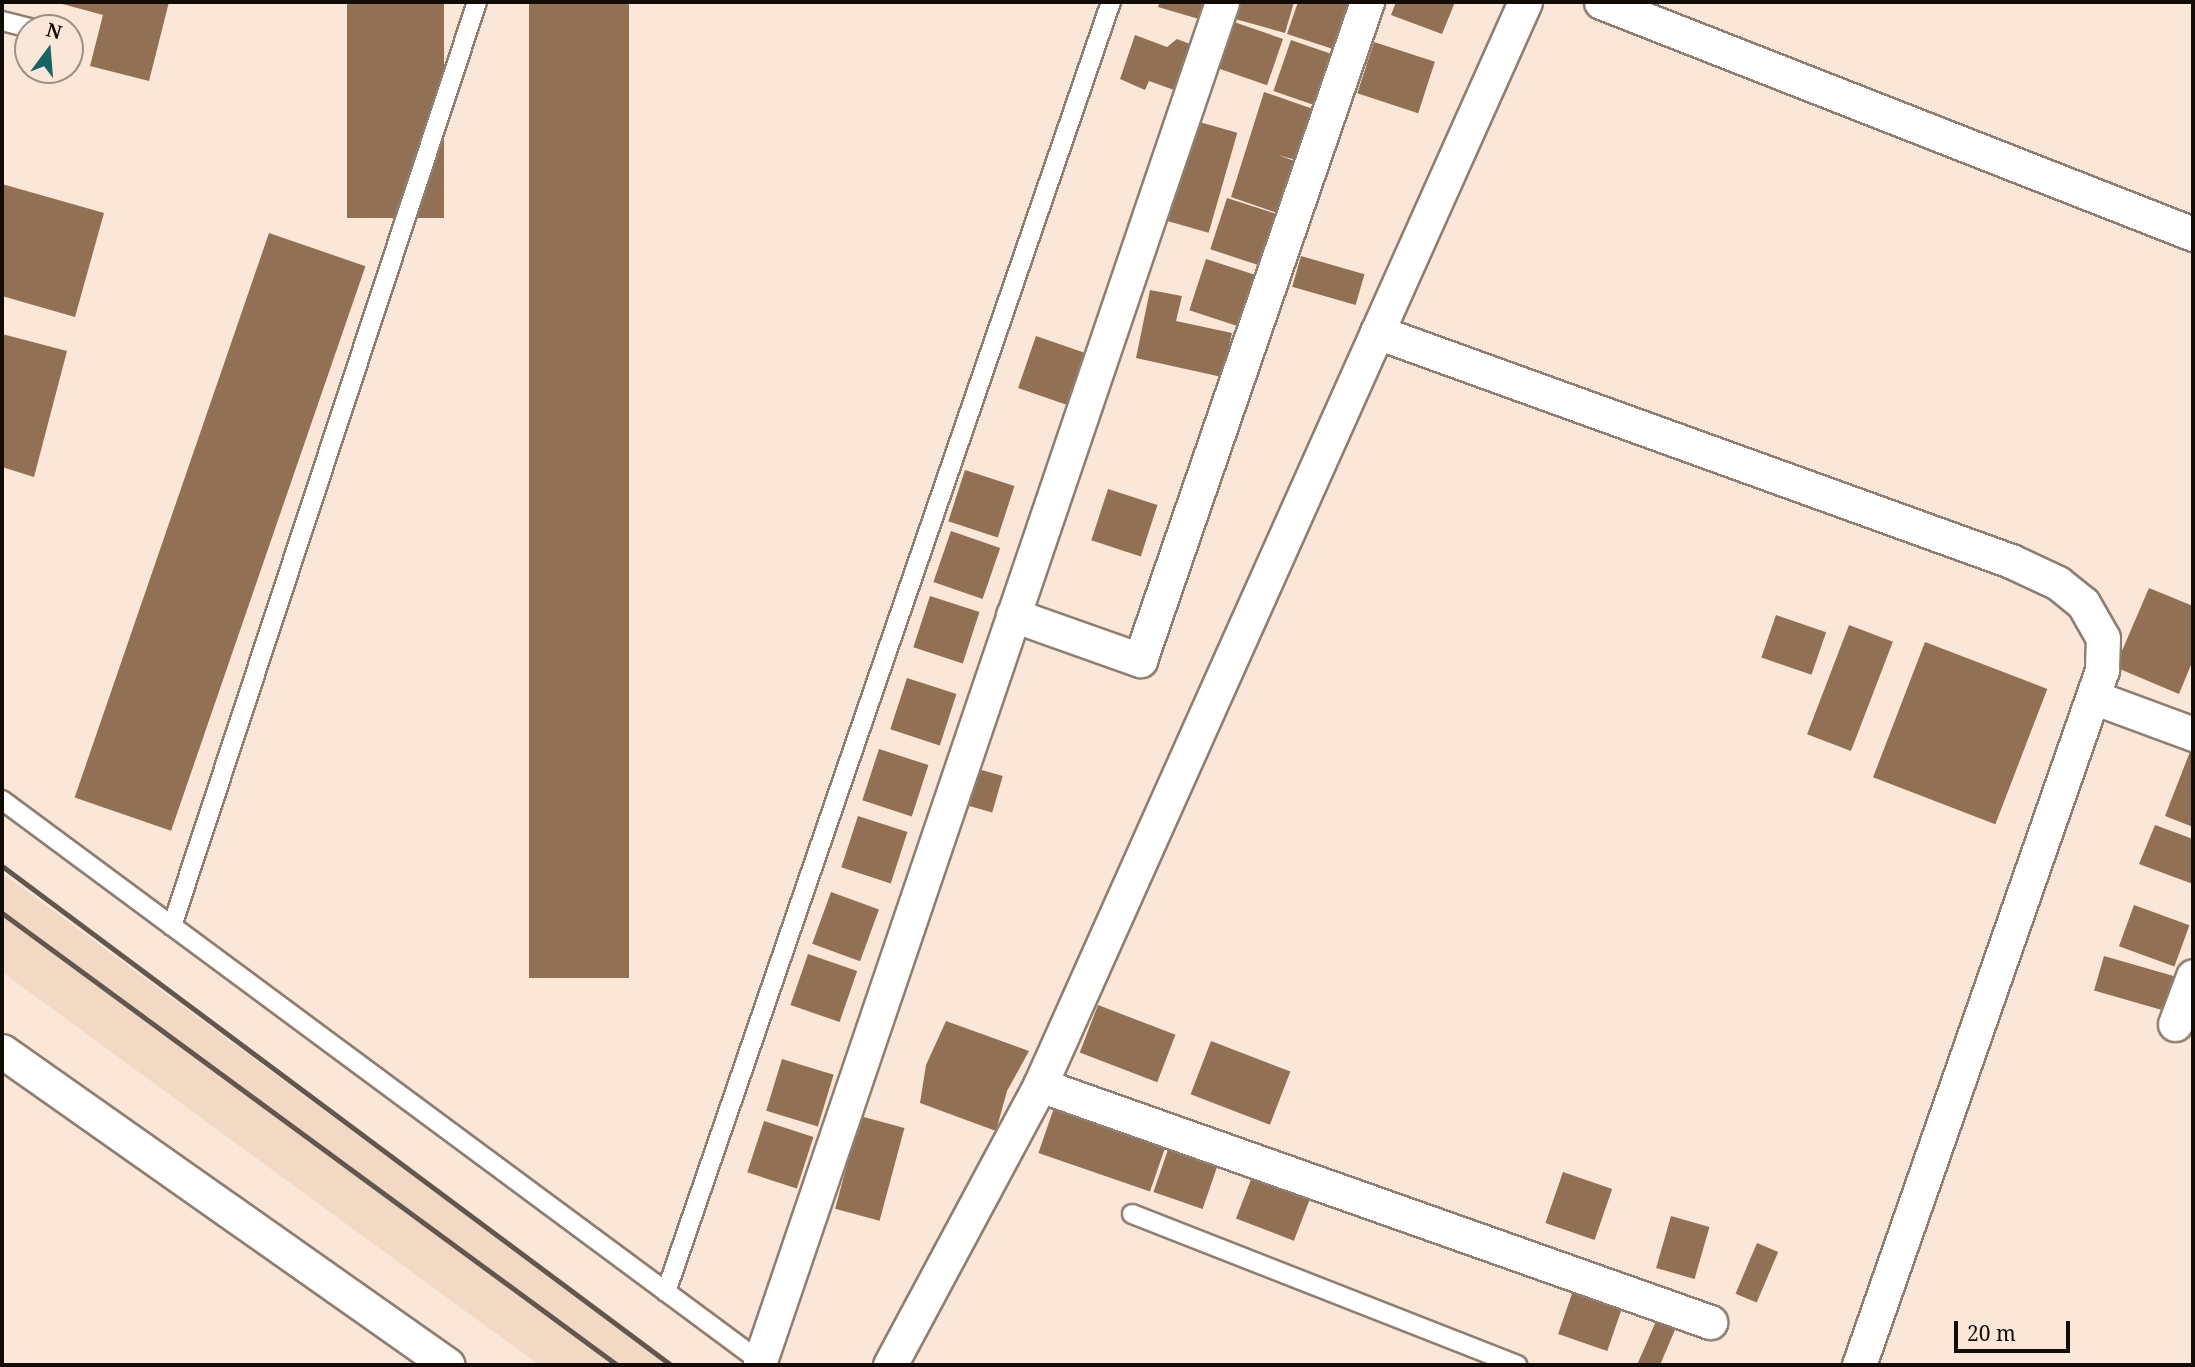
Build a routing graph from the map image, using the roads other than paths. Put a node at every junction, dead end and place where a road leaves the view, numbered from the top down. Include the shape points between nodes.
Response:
1 (477, 2) edge
2 (1111, 2) edge
3 (1222, 2) edge
4 (1367, 2) edge
5 (1525, 2) edge
6 (1601, 2) edge
7 (2193, 234) edge
8 (1377, 332) junction
9 (1013, 615) junction
10 (2093, 697) junction
11 (2193, 734) edge
12 (2, 800) edge
13 (172, 926) junction
14 (2193, 976) edge
15 (2175, 1024) dead end
16 (2, 1051) edge
17 (1040, 1085) junction
18 (1132, 1214) dead end
19 (666, 1292) junction
20 (1710, 1322) dead end
21 (763, 1363) edge
22 (448, 1365) edge
23 (890, 1365) edge
24 (1517, 1365) edge
25 (1859, 1365) edge

1 - 13 lane
2 - 19 lane
3 - 9 street
4 - 9 street via 1140,660
5 - 8 street
6 - 7 street
8 - 10 street via 2058,583 2084,603 2103,638 2102,670
8 - 17 street
9 - 21 street
10 - 11 street
10 - 25 street
12 - 13 lane
13 - 19 lane
14 - 15 street
16 - 22 street
17 - 20 street
17 - 23 street
18 - 24 lane
19 - 21 lane

